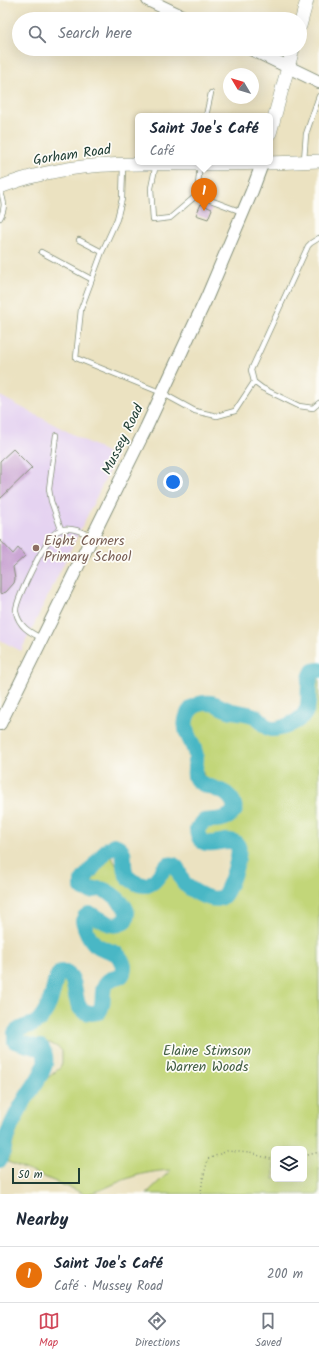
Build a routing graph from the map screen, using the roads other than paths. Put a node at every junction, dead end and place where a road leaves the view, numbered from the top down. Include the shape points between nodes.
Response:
1 (148, 0) edge
2 (307, 0) edge
3 (173, 12) edge
4 (304, 12) edge
5 (265, 56) edge
6 (292, 56) edge
7 (288, 67) junction
8 (319, 82) edge
9 (212, 93) dead end
10 (319, 96) edge
11 (207, 113) edge
12 (273, 122) edge
13 (319, 161) edge
14 (304, 162) junction
15 (123, 163) junction
16 (135, 163) edge
17 (273, 163) edge
18 (156, 165) edge
19 (200, 165) edge
20 (261, 165) edge
21 (0, 188) edge
22 (197, 195) junction
23 (243, 212) junction
24 (0, 218) edge
25 (319, 238) edge
26 (79, 240) dead end
27 (41, 252) dead end
28 (102, 252) junction
29 (91, 279) junction
30 (254, 382) junction
31 (162, 393) junction
32 (319, 403) edge
33 (56, 435) dead end
34 (61, 530) junction
35 (92, 537) junction
36 (42, 639) junction
37 (0, 724) edge

1 - 3 street
2 - 4 main road
5 - 7 street
6 - 7 main road
7 - 8 street
7 - 12 main road
9 - 11 lane
10 - 14 lane via 306,134
13 - 14 main road, Gorham Road
14 - 17 main road, Gorham Road
15 - 16 main road, Gorham Road
15 - 21 main road, Gorham Road via 48,172
15 - 28 lane via 122,199 117,219
18 - 22 lane via 151,188 154,220 170,218
19 - 22 lane
20 - 23 street, Mussey Road
21 - 24 lane via 4,200
22 - 23 lane
23 - 31 street, Mussey Road
25 - 30 lane via 308,246 251,370
26 - 28 lane
27 - 29 lane
28 - 29 lane
29 - 31 lane via 81,309 76,358
30 - 31 lane via 235,411 217,416 195,411
30 - 32 lane via 299,406 313,408
31 - 35 street, Mussey Road
33 - 34 lane via 49,489
34 - 35 lane via 73,529
34 - 36 lane via 55,533 46,545 16,608 22,625
35 - 36 street, Mussey Road
36 - 37 street, Mussey Road

